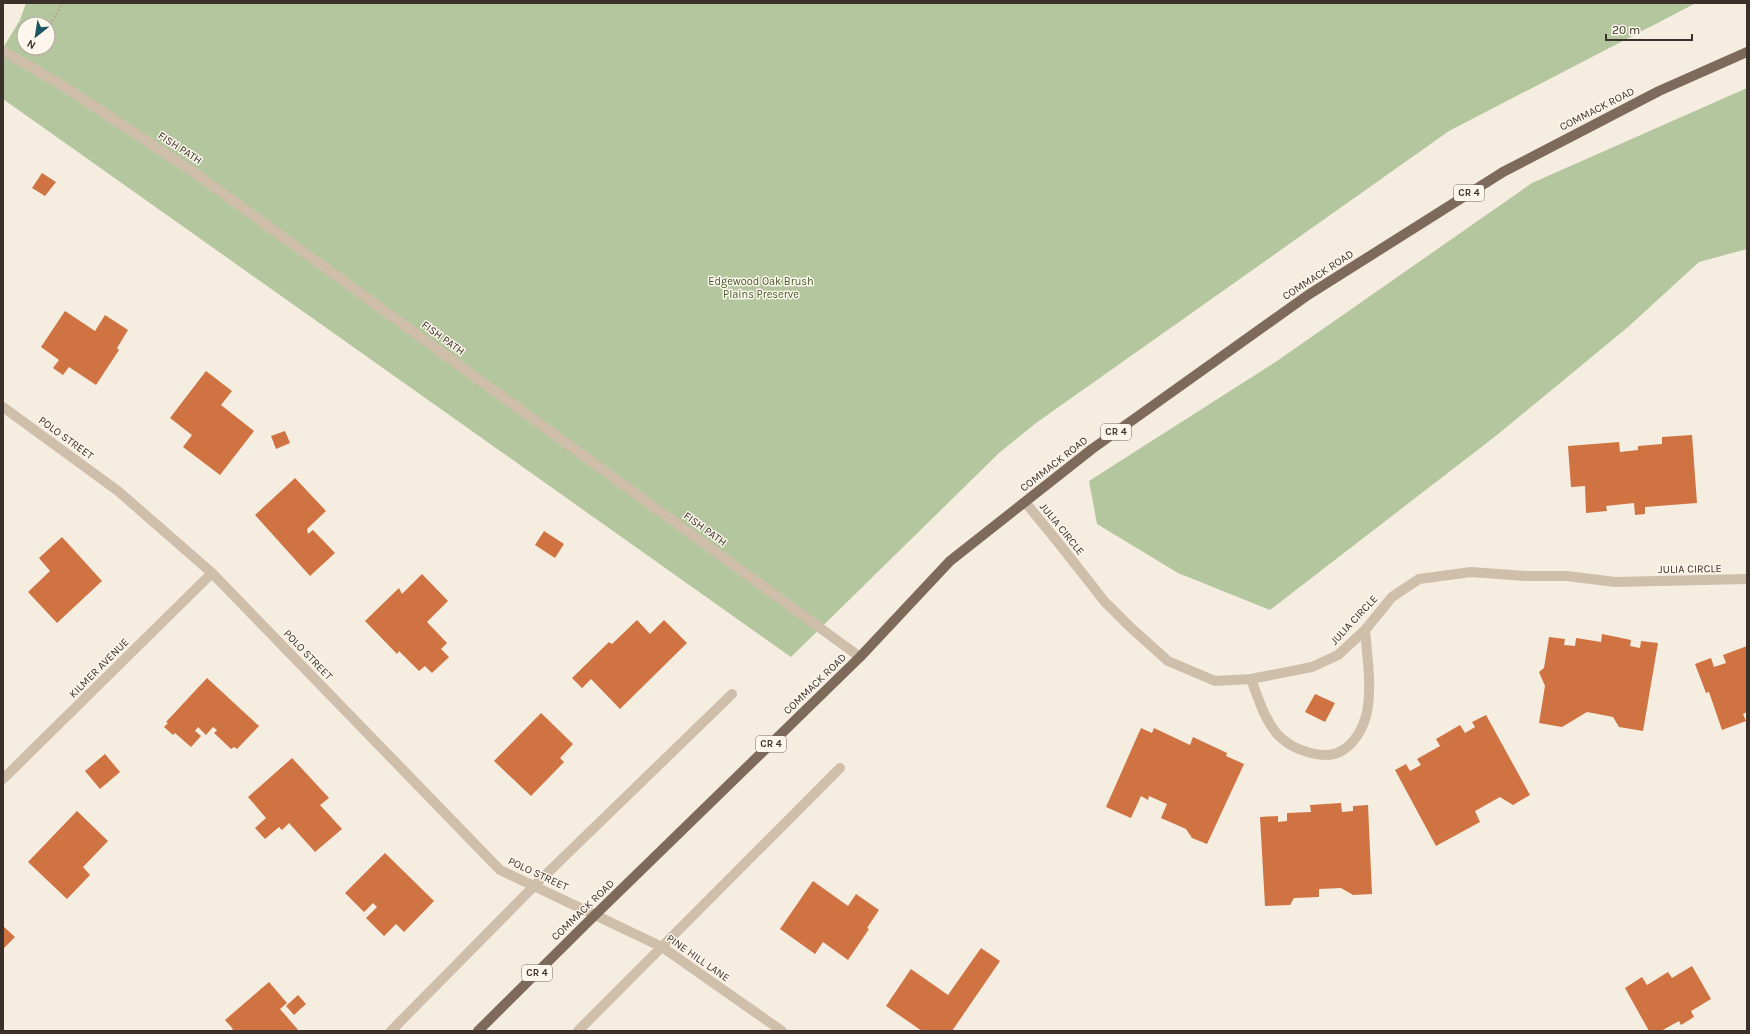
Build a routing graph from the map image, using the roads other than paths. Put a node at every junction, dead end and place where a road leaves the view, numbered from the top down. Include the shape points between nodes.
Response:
1 (3, 51) edge
2 (1747, 52) edge
3 (3, 407) edge
4 (1025, 502) junction
5 (212, 573) junction
6 (1747, 579) edge
7 (1364, 630) junction
8 (860, 657) junction
9 (1251, 679) junction
10 (732, 694) dead end
11 (840, 768) dead end
12 (3, 779) edge
13 (534, 886) junction
14 (595, 914) junction
15 (662, 946) junction
16 (391, 1031) edge
17 (478, 1031) edge
18 (578, 1031) edge
19 (782, 1031) edge

1 - 8 street, FISH PATH via 60,84 196,173
2 - 4 main road, COMMACK ROAD / CR 4 via 1659,91 1503,172 1308,295 1092,449
3 - 5 street, POLO STREET via 118,491
4 - 8 main road, COMMACK ROAD / CR 4 via 950,561
4 - 9 street, JULIA CIRCLE via 1105,602 1168,661 1215,681
5 - 12 street, KILMER AVENUE
5 - 13 street, POLO STREET via 500,870
6 - 7 street, JULIA CIRCLE via 1615,582 1567,576 1472,572 1426,578 1419,579 1392,598
7 - 9 street, JULIA CIRCLE via 1338,655 1312,667
7 - 9 street via 1369,694 1367,712 1357,735 1343,750 1312,754 1287,743 1278,735 1264,712
8 - 14 main road, COMMACK ROAD / CR 4
10 - 13 street
11 - 15 street
13 - 14 street, POLO STREET
13 - 16 street
14 - 15 street, PINE HILL LANE
14 - 17 main road, COMMACK ROAD / CR 4
15 - 18 street
15 - 19 street, PINE HILL LANE

